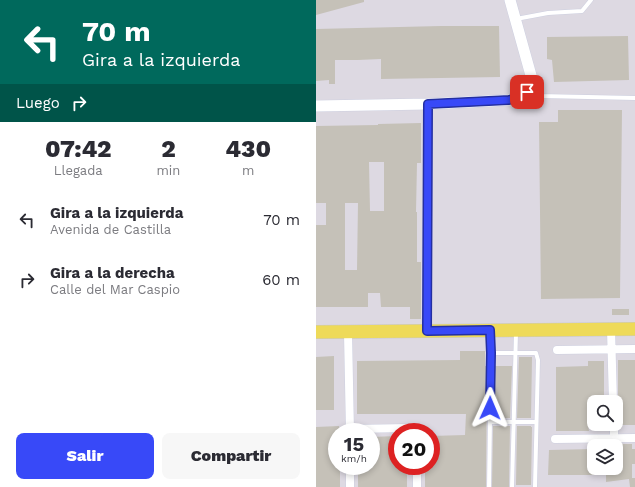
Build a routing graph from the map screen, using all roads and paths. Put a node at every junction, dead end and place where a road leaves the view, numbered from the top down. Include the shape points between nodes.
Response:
1 (510, 0) edge
2 (591, 0) edge
3 (515, 20) junction
4 (527, 92) junction
5 (635, 98) edge
6 (428, 104) junction
7 (316, 106) edge
8 (611, 329) junction
9 (635, 329) edge
10 (490, 330) junction
11 (516, 330) junction
12 (427, 331) junction
13 (316, 332) edge
14 (348, 332) junction
15 (635, 349) edge
16 (557, 350) dead end
17 (611, 350) junction
18 (491, 353) junction
19 (516, 353) junction
20 (613, 395) edge
21 (490, 422) junction
22 (514, 422) junction
23 (536, 422) junction
24 (350, 423) edge
25 (614, 431) edge
26 (614, 438) junction
27 (635, 438) edge
28 (555, 439) dead end
29 (350, 475) edge
30 (417, 475) edge
31 (350, 487) edge
32 (417, 487) edge
33 (488, 487) edge
34 (512, 487) edge
35 (535, 487) edge

1 - 3 street
2 - 3 lane via 582,12 548,13
3 - 4 street via 532,79
4 - 5 lane via 540,96
4 - 6 street via 521,97 509,100
6 - 7 street
6 - 12 street
8 - 9 main road
8 - 11 main road
8 - 17 street
10 - 11 main road
10 - 12 main road
10 - 18 lane
11 - 19 lane
12 - 14 main road
13 - 14 main road
14 - 24 street
15 - 17 street
16 - 17 street
17 - 20 street
18 - 19 lane
18 - 21 lane
19 - 22 lane
19 - 23 lane via 536,353
21 - 22 lane
21 - 33 lane
22 - 23 lane
22 - 34 lane
23 - 35 lane
25 - 26 street
26 - 27 street
26 - 28 street
29 - 31 street
30 - 32 street

